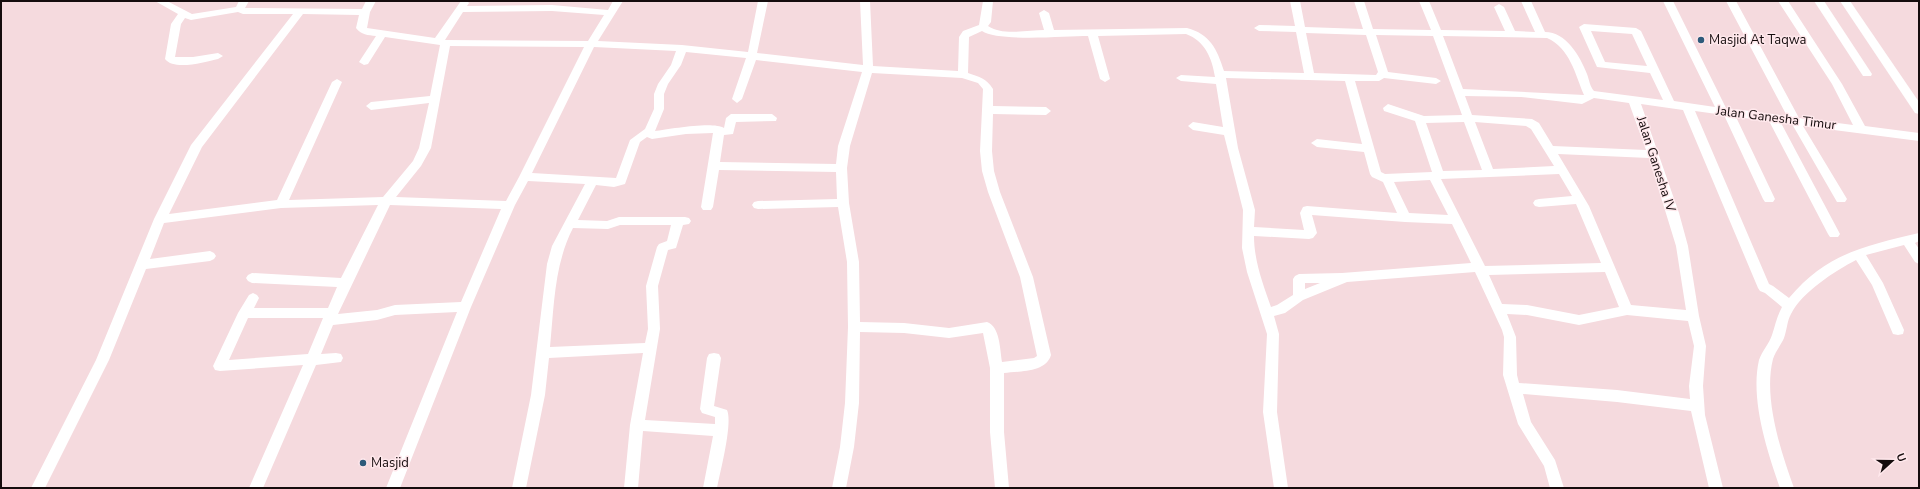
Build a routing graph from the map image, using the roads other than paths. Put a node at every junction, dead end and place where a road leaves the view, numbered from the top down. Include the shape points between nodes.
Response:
1 (160, 1) edge
2 (315, 1) edge
3 (371, 1) edge
4 (618, 1) edge
5 (763, 1) edge
6 (865, 1) edge
7 (988, 1) edge
8 (1295, 1) edge
9 (1359, 1) edge
10 (1424, 1) edge
11 (1526, 1) edge
12 (1668, 1) edge
13 (1731, 1) edge
14 (1784, 1) edge
15 (1819, 1) edge
16 (1845, 1) edge
17 (242, 5) edge
18 (463, 5) edge
19 (1499, 7) dead end
20 (304, 11) junction
21 (365, 12) junction
22 (182, 13) junction
23 (612, 13) junction
24 (1044, 13) dead end
25 (983, 27) junction
26 (1258, 28) dead end
27 (1301, 30) junction
28 (1369, 32) junction
29 (1050, 33) junction
30 (1092, 33) junction
31 (1437, 33) junction
32 (382, 34) junction
33 (1512, 34) junction
34 (1541, 35) junction
35 (442, 43) junction
36 (591, 44) junction
37 (682, 48) junction
38 (752, 55) junction
39 (218, 56) dead end
40 (364, 62) dead end
41 (868, 69) junction
42 (1654, 70) junction
43 (1867, 74) dead end
44 (963, 75) junction
45 (1383, 75) junction
46 (1310, 77) junction
47 (1181, 78) dead end
48 (1221, 78) junction
49 (1350, 78) junction
50 (1105, 79) dead end
51 (1436, 81) dead end
52 (337, 82) dead end
53 (1459, 92) junction
54 (1588, 93) junction
55 (434, 99) junction
56 (737, 99) dead end
57 (1634, 101) junction
58 (1670, 104) junction
59 (371, 106) dead end
60 (1388, 108) dead end
61 (1688, 108) junction
62 (989, 110) junction
63 (1919, 110) edge
64 (1046, 111) dead end
65 (1725, 112) junction
66 (772, 118) dead end
67 (1469, 118) junction
68 (1773, 118) junction
69 (1424, 120) junction
70 (1796, 122) junction
71 (1193, 126) dead end
72 (1861, 129) junction
73 (719, 132) junction
74 (1230, 132) junction
75 (646, 133) junction
76 (1919, 136) edge
77 (1317, 143) dead end
78 (1369, 149) junction
79 (1550, 150) junction
80 (1653, 154) junction
81 (714, 166) junction
82 (841, 168) junction
83 (1562, 170) junction
84 (1489, 174) junction
85 (1436, 176) junction
86 (525, 177) junction
87 (1387, 179) junction
88 (592, 180) junction
89 (1769, 199) dead end
90 (1841, 199) dead end
91 (1580, 200) junction
92 (386, 201) junction
93 (1539, 202) dead end
94 (843, 203) junction
95 (281, 204) junction
96 (758, 205) dead end
97 (509, 206) junction
98 (707, 207) dead end
99 (1405, 218) junction
100 (160, 219) junction
101 (1457, 220) junction
102 (570, 224) junction
103 (1248, 231) junction
104 (1834, 234) dead end
105 (1913, 239) edge
106 (1858, 253) junction
107 (210, 256) dead end
108 (1919, 259) edge
109 (141, 265) junction
110 (1609, 267) junction
111 (1480, 269) junction
112 (252, 278) dead end
113 (345, 283) junction
114 (253, 298) dead end
115 (1790, 306) junction
116 (465, 307) junction
117 (1499, 309) junction
118 (1627, 310) junction
119 (244, 313) junction
120 (1267, 313) junction
121 (331, 316) junction
122 (1693, 316) junction
123 (854, 327) junction
124 (1898, 330) dead end
125 (650, 348) junction
126 (543, 353) junction
127 (336, 358) dead end
128 (714, 358) dead end
129 (312, 359) junction
130 (997, 368) junction
131 (1515, 388) junction
132 (1697, 406) junction
133 (638, 425) junction
134 (721, 430) junction
135 (38, 488) edge
136 (256, 488) edge
137 (393, 488) edge
138 (519, 488) edge
139 (631, 488) edge
140 (710, 488) edge
141 (839, 488) edge
142 (1002, 488) edge
143 (1281, 488) edge
144 (1557, 488) edge
145 (1716, 488) edge
146 (1787, 488) edge

1 - 22 street
2 - 20 street
3 - 21 street
4 - 23 street
5 - 38 street
6 - 41 street
7 - 25 street via 986,22
8 - 27 street
9 - 28 street
10 - 31 street
11 - 34 street
12 - 65 street
13 - 70 street
14 - 72 street via 1837,84
15 - 43 street
16 - 63 street
17 - 20 street via 243,11
17 - 22 street via 198,17
18 - 23 street
18 - 35 street
19 - 33 street
20 - 21 street
20 - 100 street via 197,145
21 - 32 street via 362,30
22 - 39 street via 176,24 170,59 174,62
23 - 36 street
24 - 29 street
25 - 29 street via 995,33
25 - 44 street via 965,35
26 - 27 street
27 - 28 street
27 - 46 street
28 - 31 street
28 - 45 street
29 - 30 street
30 - 48 street via 1177,30 1196,33 1211,47
30 - 50 street
31 - 33 street
31 - 53 street
32 - 35 street
32 - 40 street
33 - 34 street
34 - 54 street via 1556,37 1564,44
35 - 36 street
35 - 55 street
36 - 37 street
36 - 86 street
37 - 38 street
37 - 75 street via 676,65 662,84 659,109
38 - 41 street
38 - 56 street
41 - 44 street
41 - 82 street via 844,146
42 - 42 street via 1601,65 1584,27 1636,31
42 - 58 street
44 - 62 street via 985,83 988,89
45 - 49 street via 1377,78
45 - 51 street
46 - 48 street
46 - 49 street
47 - 48 street
48 - 74 street
49 - 78 street
52 - 95 street
53 - 54 street via 1521,94 1582,100 1589,98
53 - 67 street
54 - 57 street, Jalan Ganesha IV
55 - 59 street
55 - 92 street via 425,148 417,163
57 - 58 street, Jalan Ganesha Timur
57 - 80 street, Jalan Ganesha IV
58 - 61 street, Jalan Ganesha Timur
60 - 69 street
61 - 65 street, Jalan Ganesha Timur
61 - 115 street via 1764,288 1770,289
62 - 64 street
62 - 130 street via 986,155 988,172 1026,275 1044,355 1043,359 1036,363
65 - 68 street, Jalan Ganesha Timur
65 - 89 street
66 - 73 street via 732,118 729,131
67 - 69 street
67 - 79 street via 1531,124 1537,128
67 - 84 street
68 - 70 street, Jalan Ganesha Timur
68 - 104 street
69 - 85 street via 1420,122
70 - 72 street, Jalan Ganesha Timur
70 - 90 street
71 - 74 street
72 - 76 street, Jalan Ganesha Timur
73 - 75 street via 718,129 652,135
73 - 81 street
74 - 103 street via 1237,170 1249,210
75 - 88 street via 635,140 621,181 614,183
77 - 78 street
78 - 87 street via 1376,174
79 - 80 street
79 - 83 street
80 - 122 street, Jalan Ganesha IV via 1682,246
81 - 82 street
81 - 98 street
82 - 94 street
83 - 84 street
83 - 91 street
84 - 85 street
85 - 87 street
85 - 101 street
86 - 88 street
86 - 97 street
87 - 99 street
88 - 102 street
91 - 93 street
91 - 110 street
92 - 95 street
92 - 97 street
92 - 113 street
94 - 96 street
94 - 123 street via 853,262
95 - 100 street
97 - 116 street
99 - 101 street
99 - 103 street via 1307,210 1309,235
100 - 109 street
101 - 111 street
102 - 125 street via 608,225 620,221 681,221 672,245 663,247 652,286 654,321
102 - 126 street via 555,255
103 - 120 street via 1251,262
105 - 106 street
105 - 108 street
106 - 115 street via 1830,268
106 - 124 street via 1877,283
107 - 109 street
109 - 135 street via 94,378
110 - 111 street
110 - 118 street
111 - 117 street
111 - 120 street via 1346,277 1299,297 1288,306
112 - 113 street
113 - 121 street
114 - 119 street
115 - 146 street via 1785,312 1778,336 1766,361 1764,384 1771,435
116 - 121 street via 395,310 377,315
116 - 137 street
117 - 118 street via 1527,310 1579,320
117 - 131 street via 1510,342 1510,375
118 - 122 street
119 - 121 street
119 - 129 street via 214,368
120 - 143 street via 1274,348 1270,424
121 - 129 street
122 - 132 street, Jalan Ganesha IV via 1700,346
123 - 130 street via 904,328 949,333 987,327
123 - 141 street via 852,403
125 - 126 street
125 - 133 street
126 - 138 street via 538,395
127 - 129 street
128 - 134 street via 706,408 708,411 722,414
129 - 136 street
130 - 142 street via 997,432
131 - 132 street via 1617,396
131 - 144 street via 1525,424 1550,464
132 - 145 street, Jalan Ganesha IV
133 - 134 street
133 - 139 street
134 - 140 street

